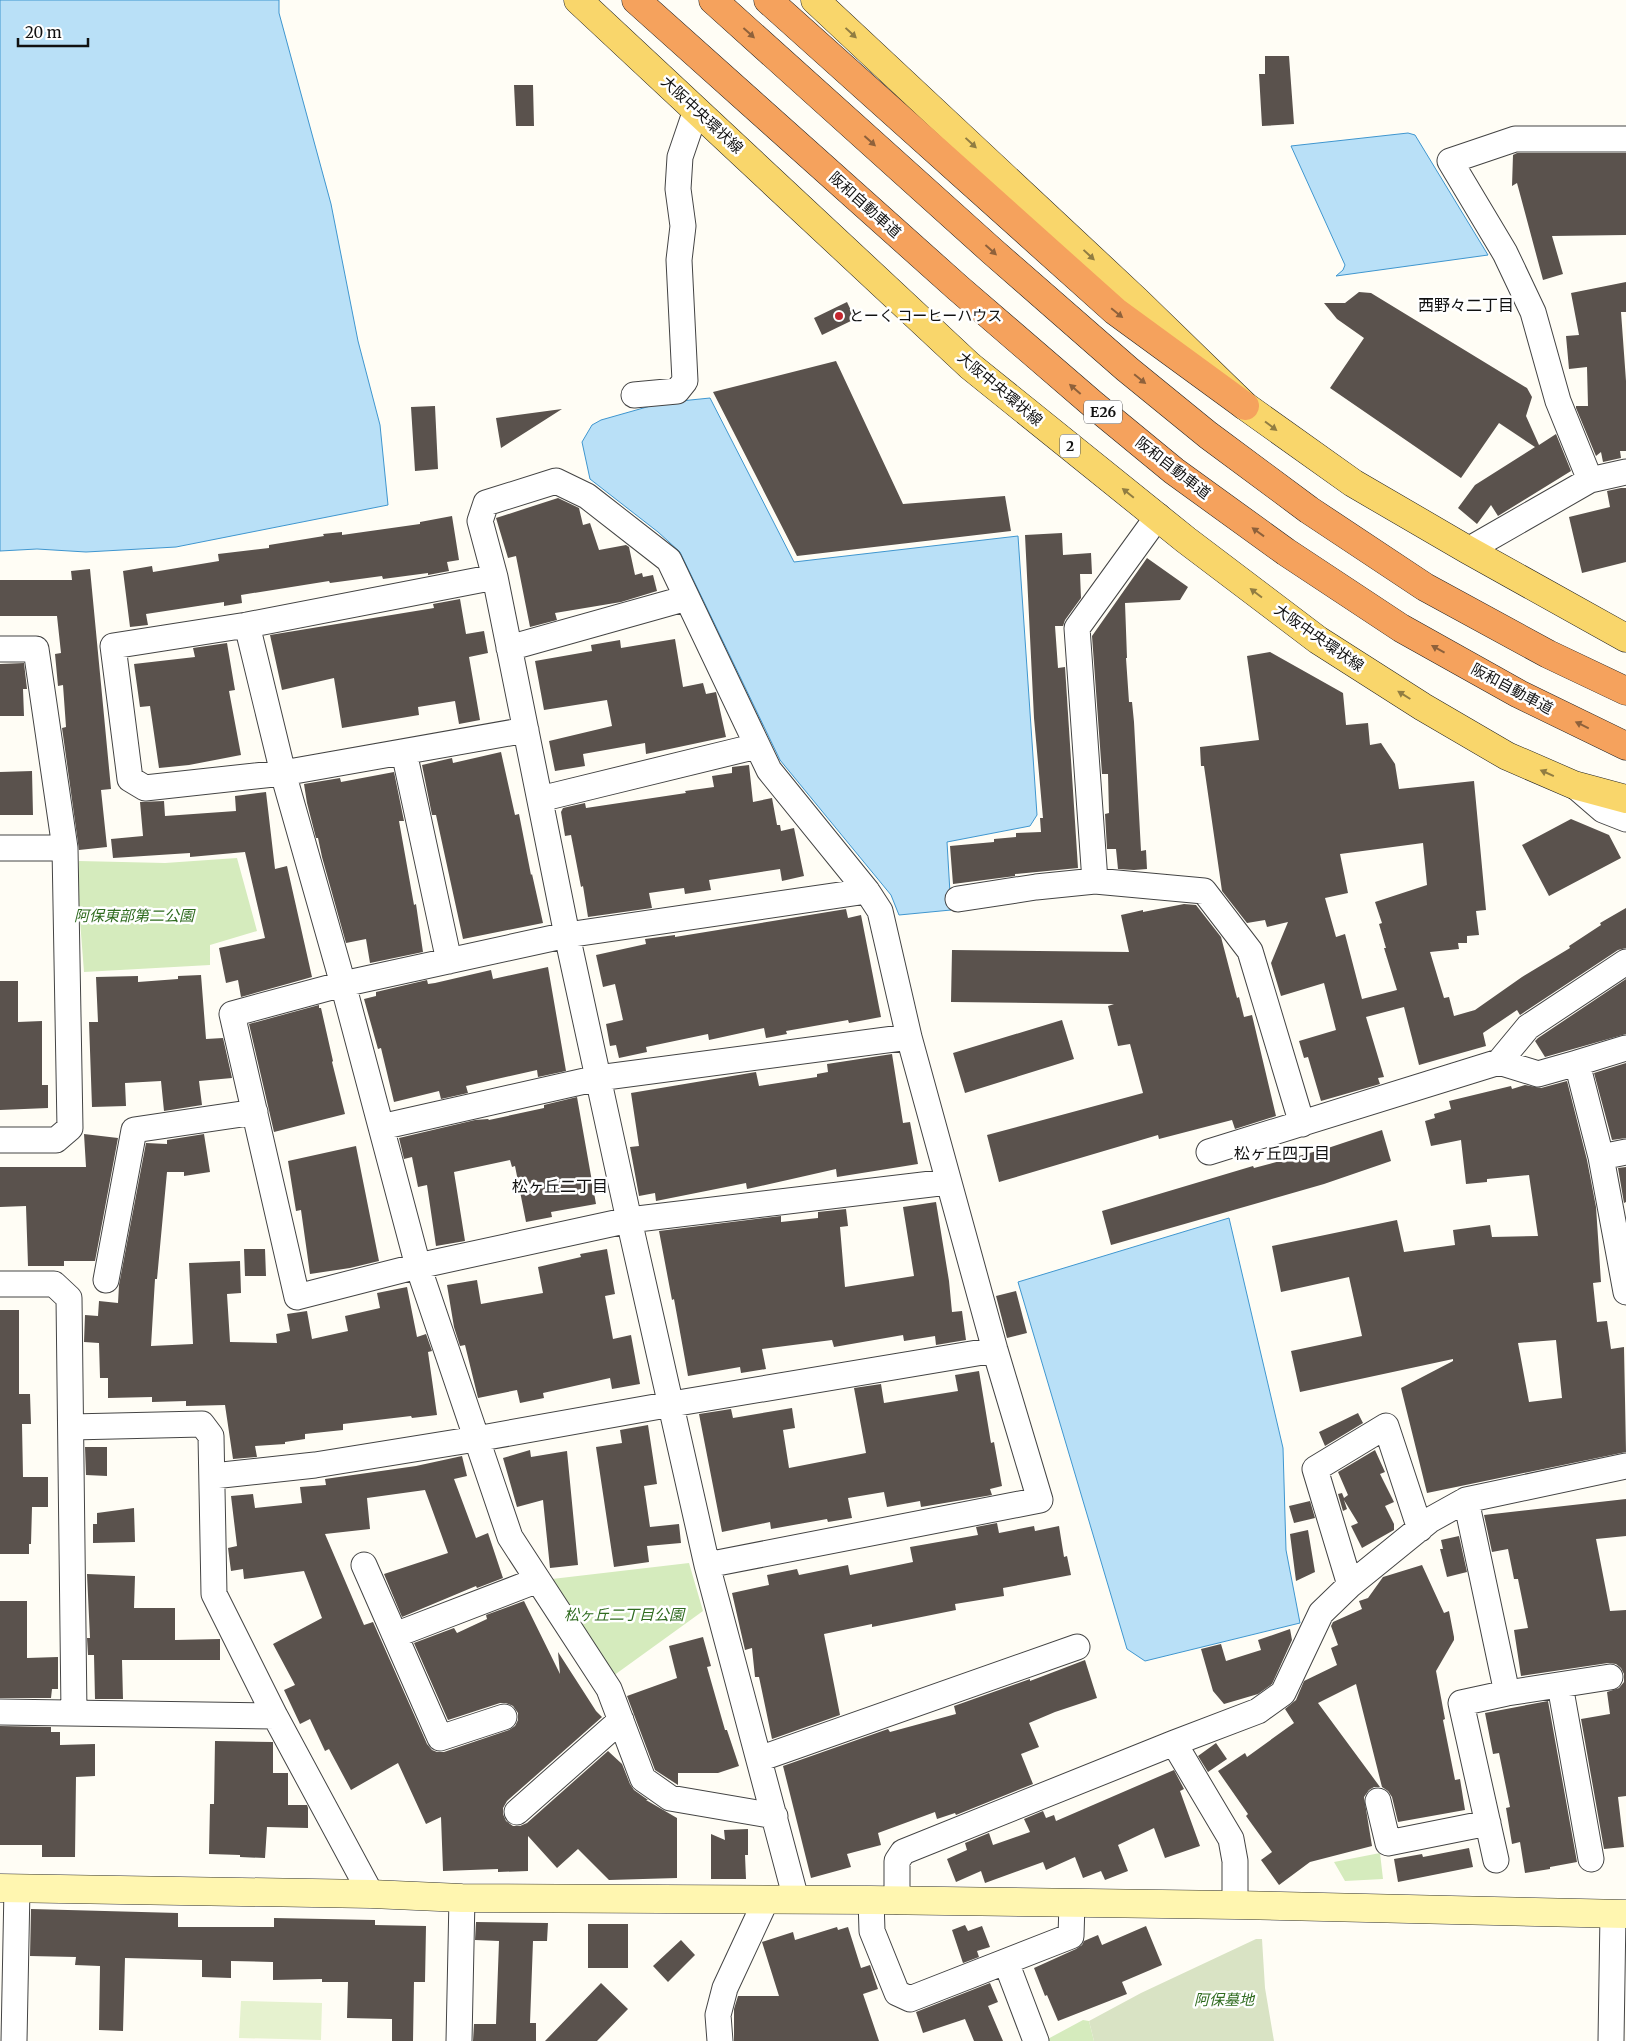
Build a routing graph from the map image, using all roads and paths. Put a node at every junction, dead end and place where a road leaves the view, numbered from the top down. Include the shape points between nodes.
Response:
1 (578, 0) edge
2 (636, 0) edge
3 (713, 0) edge
4 (768, 0) edge
5 (815, 0) edge
6 (696, 110) junction
7 (1626, 139) edge
8 (634, 395) dead end
9 (1245, 406) junction
10 (1626, 472) edge
11 (1590, 480) junction
12 (1158, 516) junction
13 (1468, 550) junction
14 (495, 577) junction
15 (687, 598) junction
16 (247, 625) junction
17 (1626, 638) edge
18 (509, 648) junction
19 (0, 649) edge
20 (1626, 691) edge
21 (526, 730) junction
22 (757, 746) junction
23 (1626, 746) edge
24 (404, 752) junction
25 (283, 773) junction
26 (1574, 785) junction
27 (540, 799) junction
28 (1626, 799) edge
29 (1626, 819) edge
30 (0, 848) edge
31 (65, 848) junction
32 (1094, 881) junction
33 (867, 890) junction
34 (958, 898) dead end
35 (567, 934) junction
36 (449, 961) junction
37 (1626, 962) edge
38 (343, 984) junction
39 (909, 1037) junction
40 (1626, 1048) edge
41 (1499, 1062) junction
42 (1577, 1063) junction
43 (598, 1078) junction
44 (255, 1112) junction
45 (1302, 1124) junction
46 (381, 1128) junction
47 (0, 1140) edge
48 (1209, 1152) dead end
49 (1626, 1152) edge
50 (1601, 1157) junction
51 (948, 1182) junction
52 (629, 1220) junction
53 (1622, 1254) edge
54 (418, 1266) junction
55 (106, 1280) dead end
56 (0, 1284) edge
57 (1626, 1292) edge
58 (995, 1350) junction
59 (672, 1404) junction
60 (71, 1427) junction
61 (476, 1440) junction
62 (1626, 1466) edge
63 (213, 1476) junction
64 (1466, 1500) junction
65 (1420, 1529) junction
66 (364, 1565) dead end
67 (708, 1565) junction
68 (538, 1580) junction
69 (1350, 1585) junction
70 (394, 1635) junction
71 (1077, 1648) dead end
72 (1610, 1677) dead end
73 (1560, 1685) junction
74 (1506, 1693) junction
75 (0, 1712) edge
76 (74, 1713) junction
77 (276, 1716) junction
78 (504, 1717) dead end
79 (621, 1720) junction
80 (1174, 1743) junction
81 (759, 1759) junction
82 (1378, 1802) dead end
83 (517, 1812) dead end
84 (775, 1816) junction
85 (1488, 1823) junction
86 (1591, 1859) dead end
87 (1496, 1860) dead end
88 (8, 1888) edge
89 (371, 1894) junction
90 (462, 1898) junction
91 (796, 1899) junction
92 (766, 1900) junction
93 (884, 1900) junction
94 (1072, 1903) junction
95 (1235, 1905) junction
96 (1620, 1914) edge
97 (1006, 1962) junction
98 (14, 2041) edge
99 (459, 2041) edge
100 (720, 2041) edge
101 (1036, 2041) edge
102 (1610, 2041) edge

1 - 6 main road, 大阪中央環状線 / 2
23 -> 2 highway, 阪和自動車道 / E26 via 1518,694 1401,628 1286,552 1174,471 958,288
3 -> 20 highway via 1000,257 1208,435 1309,510 1425,587 1548,654
4 -> 9 highway via 1115,311
5 -> 9 main road via 996,167
6 - 8 street via 680,157 678,189 683,226 678,260 685,381 677,391
12 -> 6 main road, 大阪中央環状線 / 2 via 970,366
7 - 11 street via 1515,139 1450,161 1505,253 1533,312 1558,401
9 -> 13 main road via 1352,483
10 - 11 street
11 - 13 street
26 -> 12 main road, 大阪中央環状線 / 2 via 1507,756 1318,640
12 - 32 street via 1077,628
13 - 17 main road
14 - 15 street via 480,521 486,503 556,481 587,496 669,560
14 - 16 street
14 - 18 street
15 - 18 street
15 - 22 street
16 - 25 street
16 - 25 street via 113,646 130,779 145,788
18 - 21 street
19 - 31 street via 36,649
21 - 24 street
21 - 27 street
22 - 27 street
22 - 33 street via 769,770
24 - 25 street
24 - 36 street
25 - 38 street
26 - 28 main road, 大阪中央環状線 / 2
26 - 29 street via 1604,810
27 - 35 street
30 - 31 street
31 - 47 street via 70,1128 56,1140
32 - 34 street
32 - 45 street via 1204,891 1250,952
33 - 35 street
33 - 39 street via 880,911
35 - 36 street
35 - 43 street
36 - 38 street
37 - 41 street via 1528,1027
38 - 44 street via 232,1014
38 - 46 street
39 - 43 street
39 - 51 street
40 - 42 street
41 - 42 street via 1538,1074
41 - 45 street
42 - 50 street
43 - 46 street
43 - 52 street
44 - 54 street via 297,1297
44 - 55 street via 134,1130
45 - 48 street
46 - 54 street
49 - 50 street
50 - 53 street
51 - 52 street
51 - 58 street
52 - 54 street
52 - 59 street
53 - 57 street
54 - 61 street
56 - 60 street via 54,1284 69,1298
58 - 59 street
58 - 67 street via 1040,1500
59 - 61 street
59 - 67 street
60 - 63 street via 202,1424 211,1436
60 - 76 street
61 - 63 street via 315,1465
61 - 68 street via 510,1537
62 - 64 street
63 - 77 street via 214,1594
64 - 65 street
64 - 74 street
65 - 69 street
65 - 69 street via 1386,1426 1315,1469
66 - 70 street
67 - 81 street
68 - 70 street
68 - 79 street via 609,1689
69 - 80 street via 1321,1613 1283,1693 1258,1711
70 - 78 street via 440,1738
71 - 81 street
72 - 73 street
73 - 74 street
73 - 86 street
74 - 85 street via 1461,1703
75 - 76 street
76 - 77 street
77 - 89 street
79 - 83 street
79 - 84 street via 643,1779 670,1798
80 - 93 street via 903,1852
80 - 95 street via 1231,1839 1235,1861
81 - 84 street
82 - 85 street via 1388,1843
84 - 91 street
85 - 87 street
88 - 89 street
88 - 98 street
89 - 90 street
90 - 92 street
90 - 99 street
91 - 92 street
91 - 93 street
92 - 100 street via 725,1988 718,2016
93 - 94 street
93 - 97 street via 872,1931 897,1993 910,1999
94 - 95 street
94 - 97 street via 1071,1936
95 - 96 street
96 - 102 street
97 - 101 street

